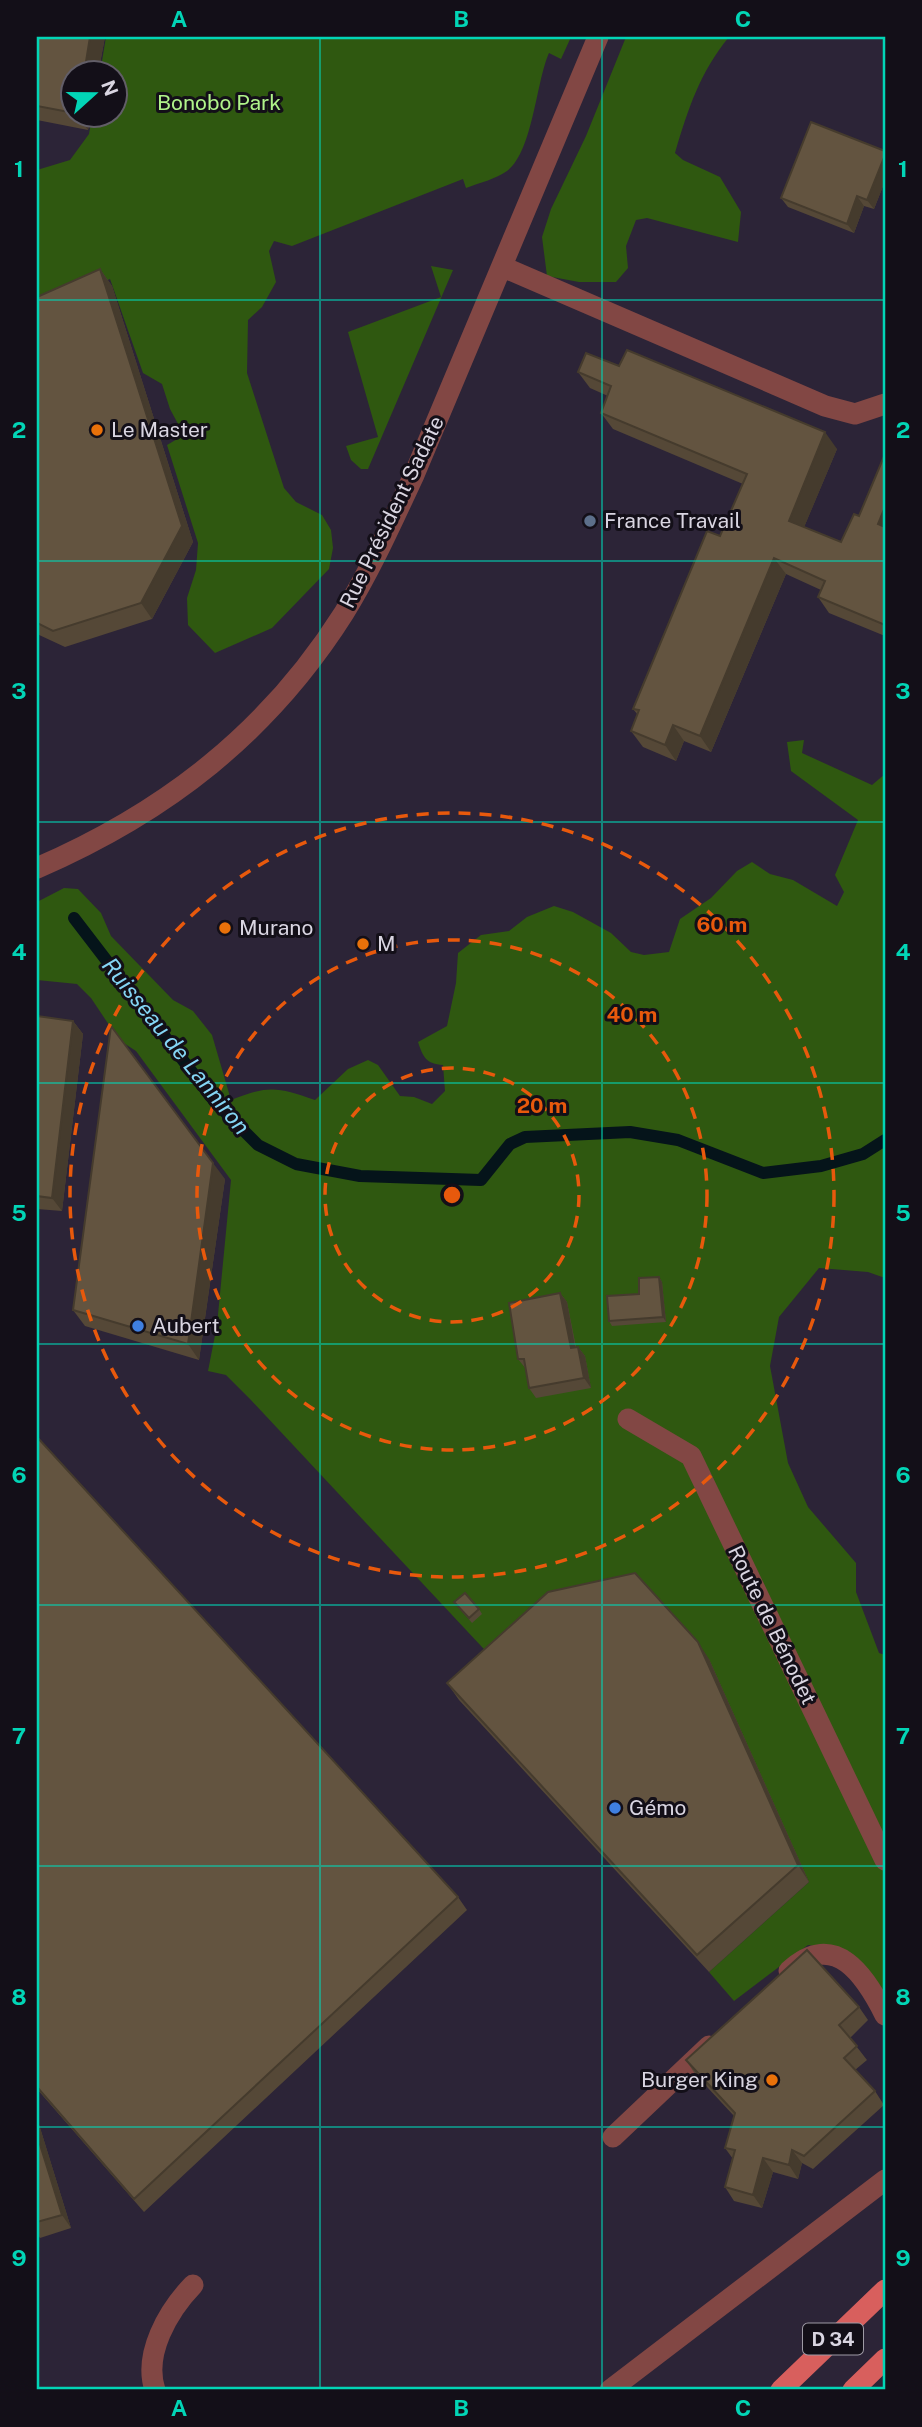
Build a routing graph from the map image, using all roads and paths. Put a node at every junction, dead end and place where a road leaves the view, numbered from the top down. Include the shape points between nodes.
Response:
1 (598, 37) edge
2 (503, 267) junction
3 (885, 404) edge
4 (37, 868) edge
5 (628, 1419) dead end
6 (885, 1860) edge
7 (774, 1985) edge
8 (885, 2015) edge
9 (724, 2032) edge
10 (613, 2137) dead end
11 (885, 2180) edge
12 (193, 2285) dead end
13 (885, 2290) edge
14 (885, 2359) edge
15 (155, 2390) edge
16 (610, 2390) edge
17 (781, 2390) edge
18 (853, 2390) edge

1 - 2 street, Rue Président Sadate
2 - 3 street via 825,406 855,414
2 - 4 street, Rue Président Sadate via 383,541 343,613 300,673 250,729 169,798 119,830
5 - 6 street, Route de Bénodet via 691,1456
7 - 8 street via 809,1958 842,1958 871,1986
9 - 10 street
11 - 16 street
12 - 15 street via 165,2322 154,2358
13 - 17 main road, D 34
14 - 18 main road, D 34

